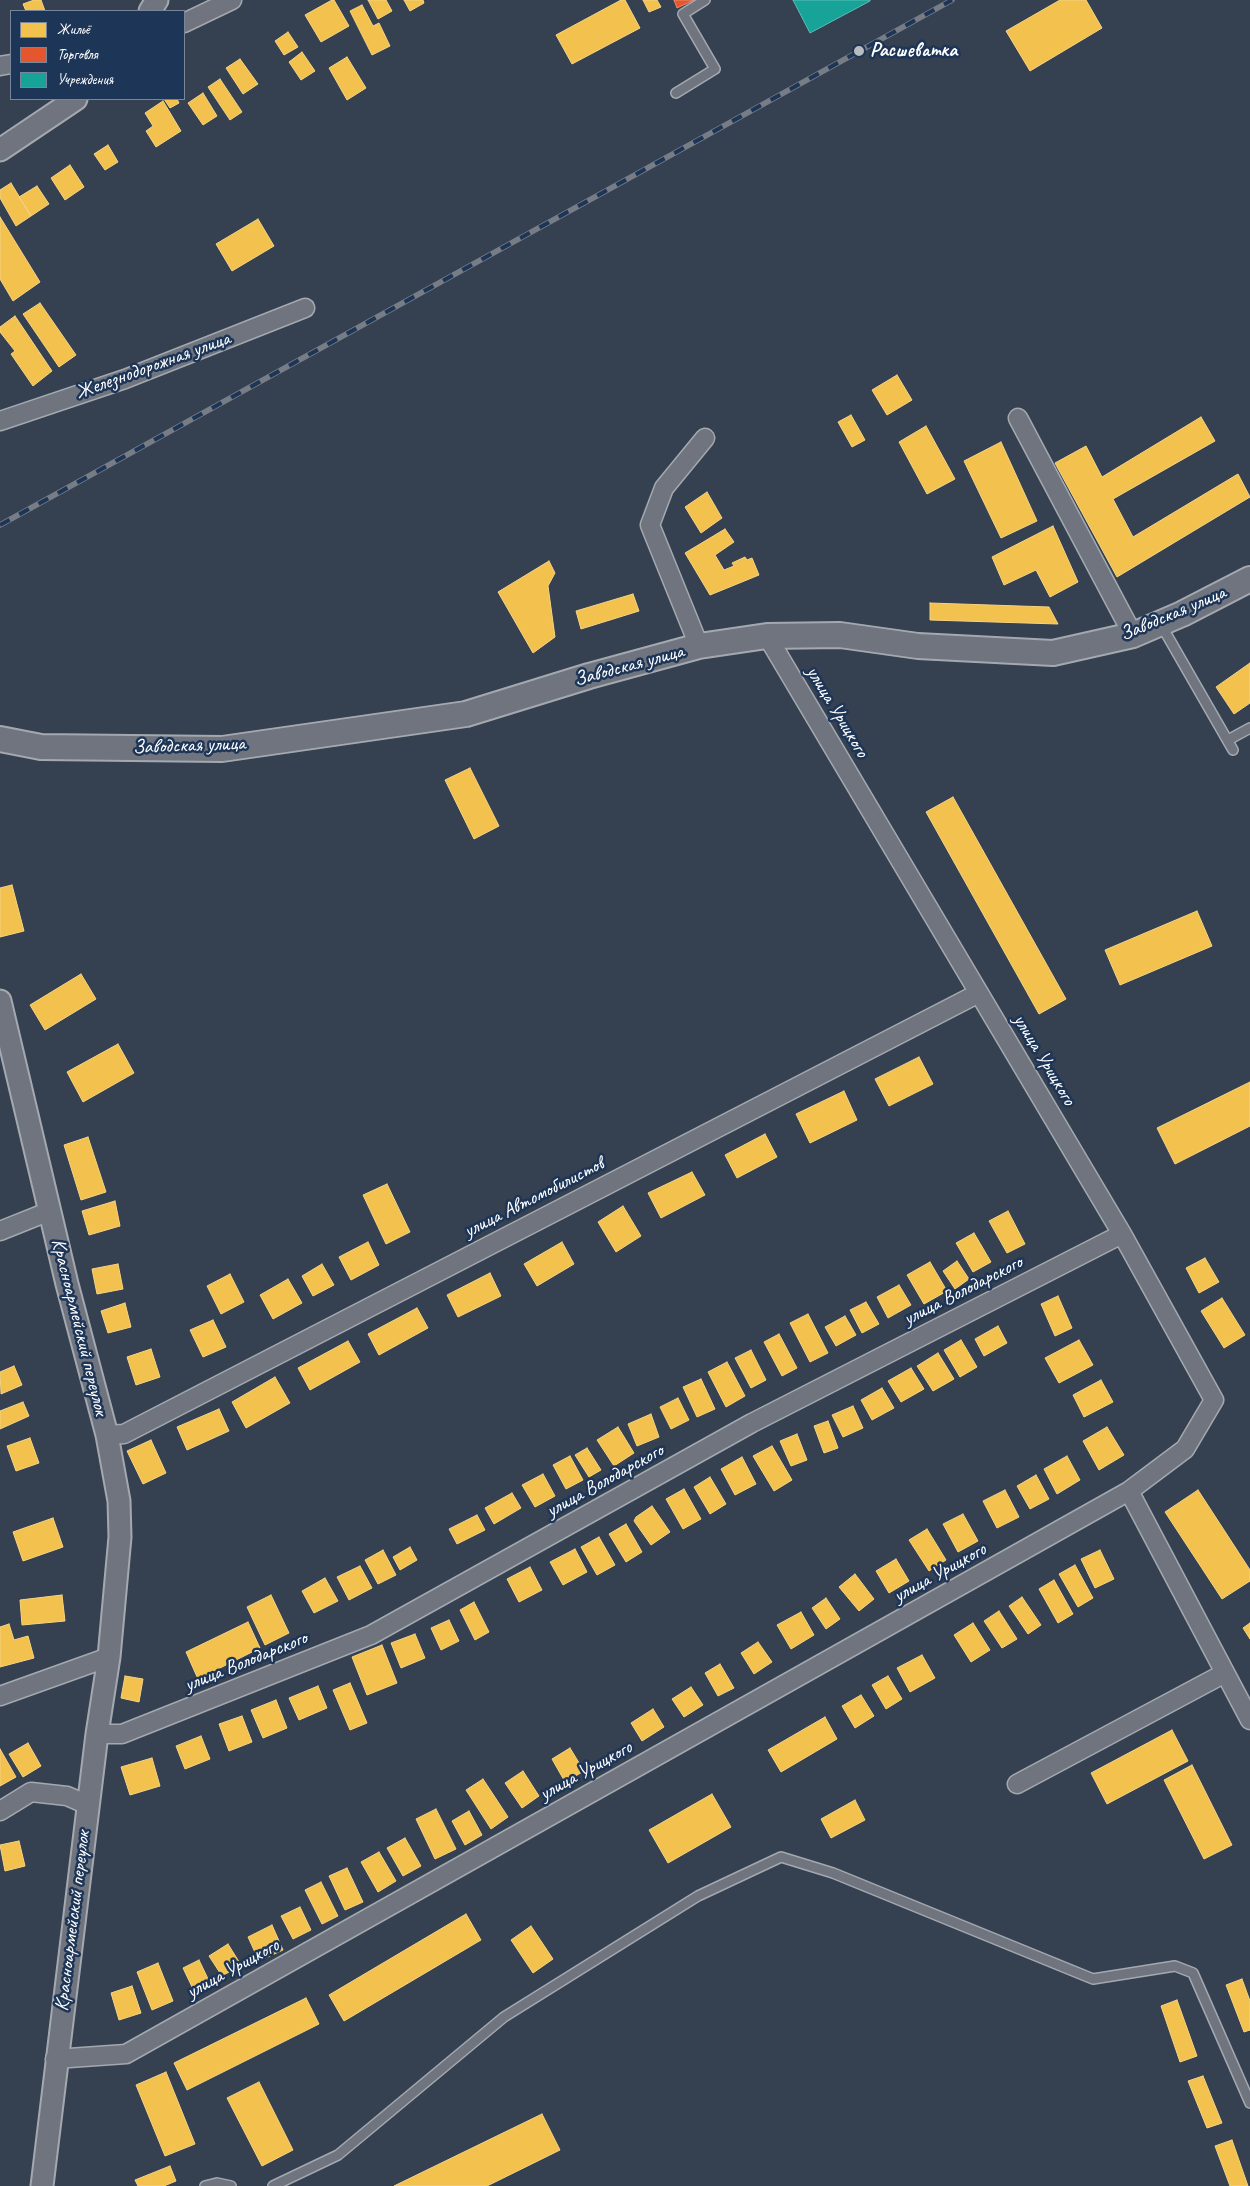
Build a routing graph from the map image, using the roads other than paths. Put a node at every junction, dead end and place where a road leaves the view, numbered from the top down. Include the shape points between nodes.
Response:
1 (232, 0) edge
2 (705, 0) edge
3 (185, 23) edge
4 (676, 93) dead end
5 (75, 100) edge
6 (0, 150) edge
7 (305, 308) dead end
8 (1018, 418) dead end
9 (0, 421) edge
10 (705, 438) dead end
11 (1250, 579) edge
12 (1160, 623) junction
13 (1133, 635) junction
14 (767, 636) junction
15 (700, 646) junction
16 (1250, 728) edge
17 (0, 738) edge
18 (1228, 740) junction
19 (1233, 750) dead end
20 (979, 993) junction
21 (0, 1001) edge
22 (50, 1211) junction
23 (0, 1231) edge
24 (1122, 1234) junction
25 (107, 1435) junction
26 (1129, 1490) junction
27 (109, 1658) junction
28 (1225, 1672) junction
29 (0, 1696) edge
30 (1250, 1720) edge
31 (97, 1734) junction
32 (1017, 1784) dead end
33 (88, 1805) junction
34 (0, 1811) edge
35 (56, 2059) junction
36 (1250, 2103) edge
37 (42, 2186) edge
38 (205, 2186) edge
39 (231, 2186) edge
40 (273, 2186) edge

1 - 3 street
2 - 4 lane via 683,14 715,69
5 - 6 street
7 - 9 street, Железнодорожная улица via 125,379
8 - 13 street
10 - 15 street via 664,488 650,525
11 - 12 main road, Заводская улица
12 - 13 main road, Заводская улица
12 - 18 lane
13 - 14 main road, Заводская улица via 1053,653 918,646 840,635
14 - 15 main road, Заводская улица
14 - 20 street, улица Урицкого
15 - 17 main road, Заводская улица via 466,714 222,749 41,747
16 - 18 lane
18 - 19 lane
20 - 24 street, улица Урицкого
20 - 25 street, улица Автомобилистов via 124,1434
21 - 22 street, Красноармейский переулок
22 - 23 street
22 - 25 street, Красноармейский переулок
24 - 26 street, улица Урицкого via 1214,1400 1185,1449
24 - 31 street, улица Володарского via 752,1423 371,1635 122,1734
25 - 27 street, Красноармейский переулок via 120,1519
26 - 28 street
26 - 35 street, улица Урицкого via 126,2054
27 - 29 street
27 - 31 street, Красноармейский переулок
28 - 30 street
28 - 32 street
31 - 33 street, Красноармейский переулок
33 - 34 street via 67,1796 31,1792
33 - 35 street, Красноармейский переулок
35 - 37 street, Красноармейский переулок
36 - 40 lane via 1193,1973 1175,1966 1093,1979 833,1873 781,1857 698,1896 504,2017 338,2155
38 - 39 lane via 217,2183

